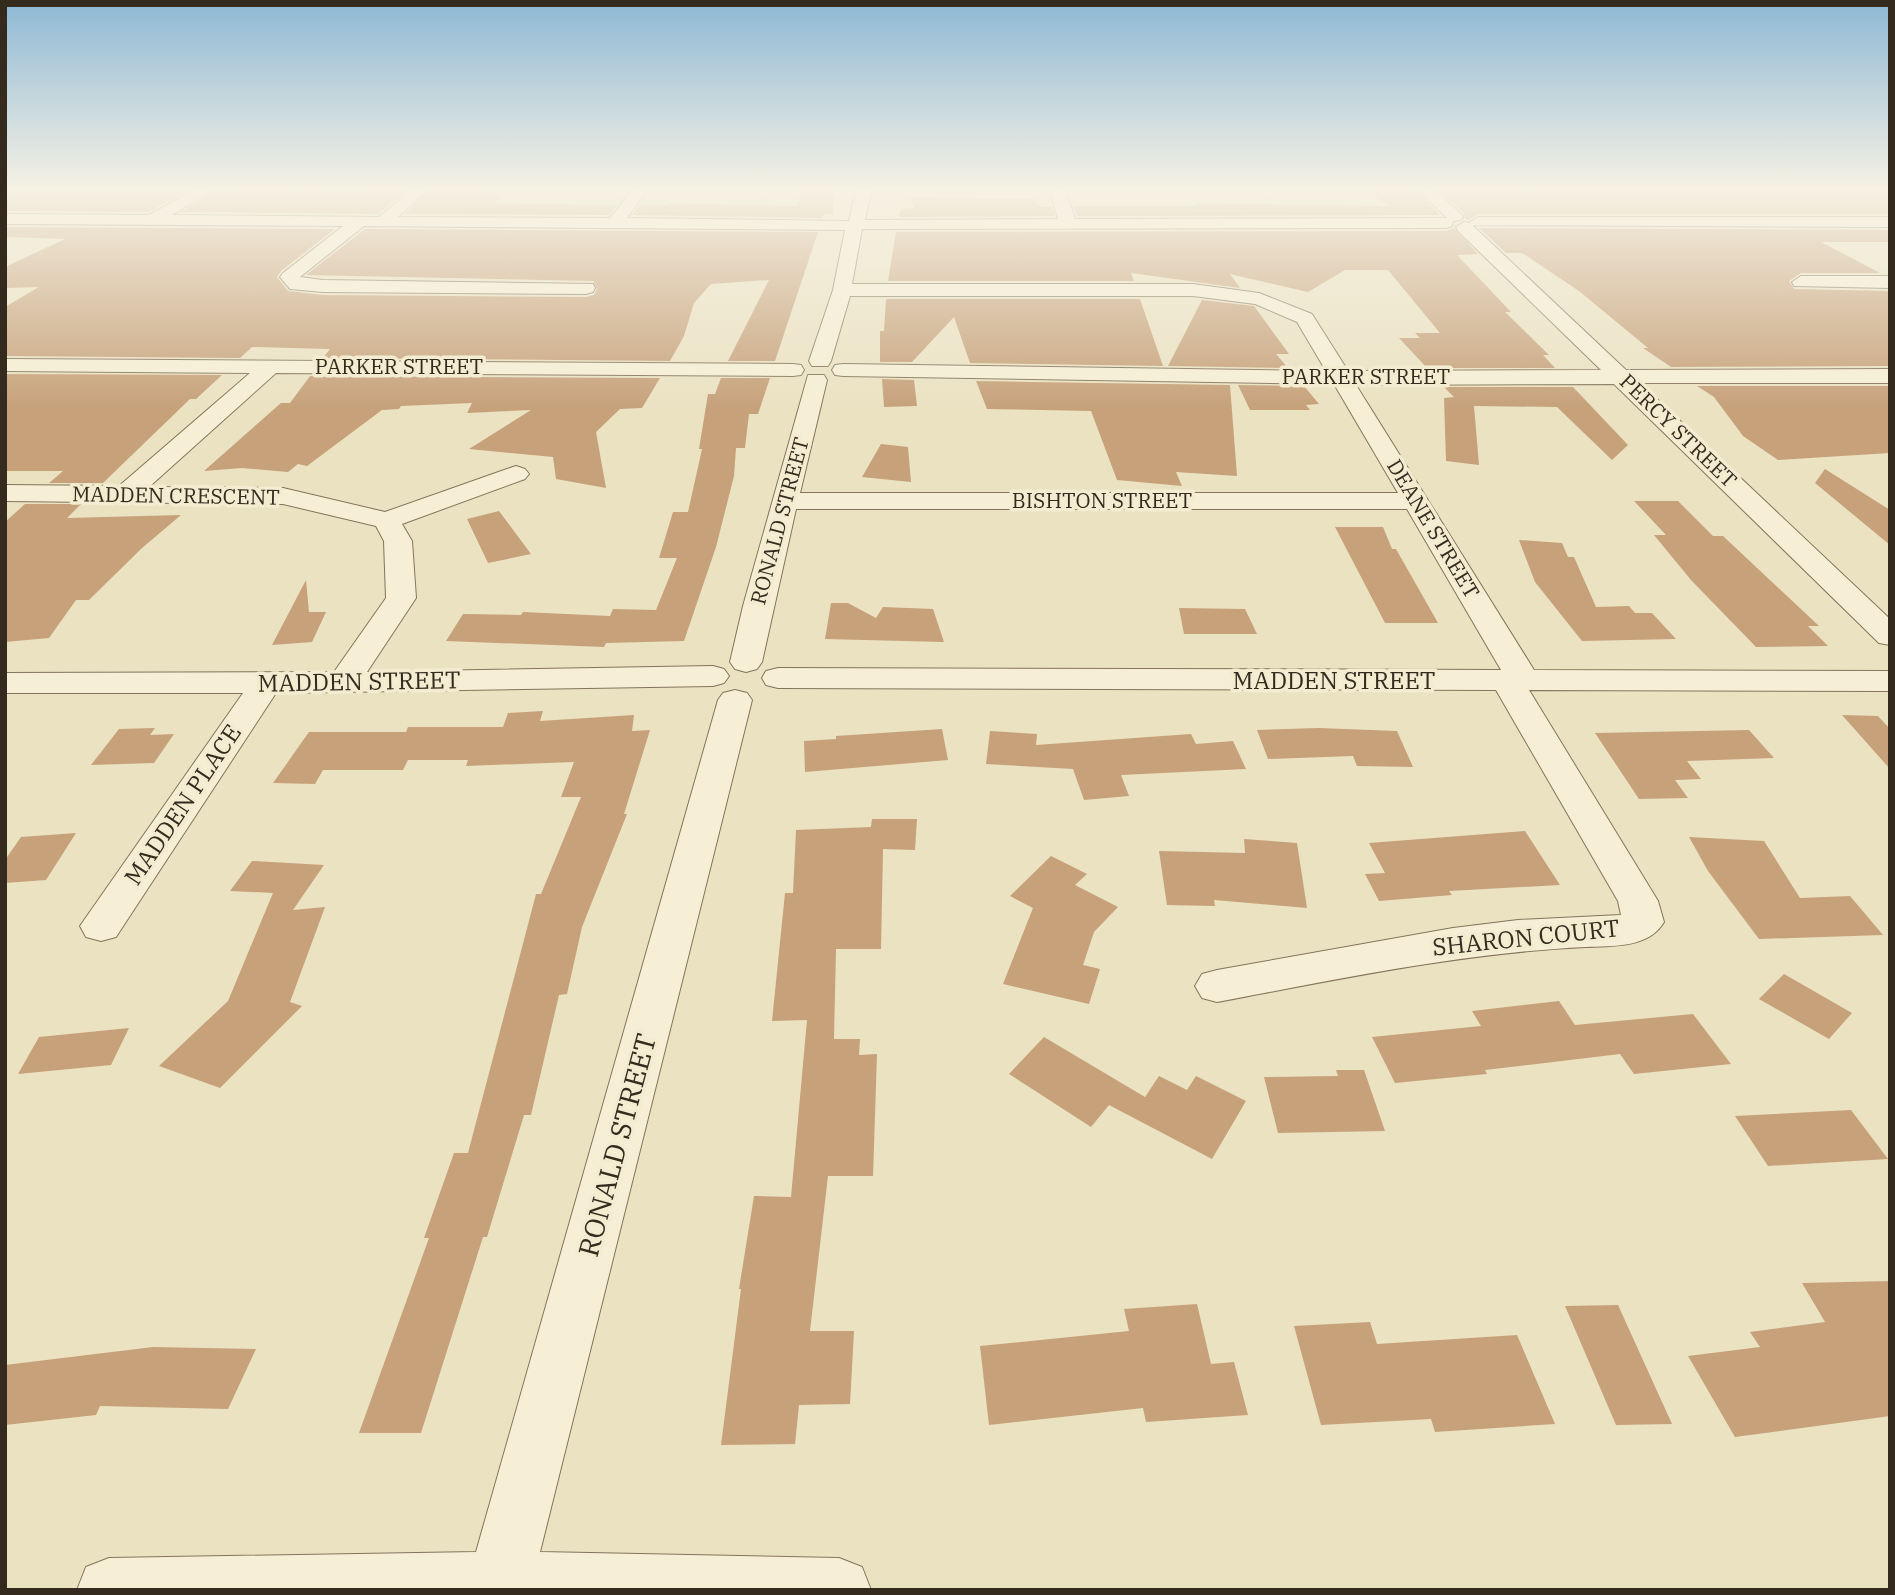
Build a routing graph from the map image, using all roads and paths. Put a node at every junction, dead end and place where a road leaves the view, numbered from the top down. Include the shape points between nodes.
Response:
1 (308, 261) edge
2 (848, 261) edge
3 (1502, 261) edge
4 (1801, 282) dead end
5 (1890, 282) edge
6 (586, 288) dead end
7 (842, 290) junction
8 (5, 365) edge
9 (270, 367) junction
10 (810, 370) junction
11 (1890, 376) edge
12 (1622, 377) junction
13 (1341, 378) junction
14 (516, 474) dead end
15 (5, 494) edge
16 (127, 494) junction
17 (786, 501) junction
18 (1417, 501) junction
19 (387, 520) junction
20 (1890, 636) edge
21 (731, 680) junction
22 (1515, 681) junction
23 (1890, 681) edge
24 (344, 682) junction
25 (5, 683) edge
26 (266, 683) junction
27 (101, 926) dead end
28 (1217, 986) dead end
29 (499, 1587) edge
30 (109, 1590) edge
31 (839, 1590) edge

1 - 6 street via 289,276 297,285
2 - 7 street, RONALD STREET
3 - 12 street, PERCY STREET
4 - 5 street
7 - 10 street, RONALD STREET
7 - 13 street, DEANE STREET via 1193,290 1259,299 1305,318
8 - 9 street, PARKER STREET
9 - 10 street, PARKER STREET
9 - 16 street
10 - 13 street, PARKER STREET via 835,363 843,370
10 - 17 street, RONALD STREET
11 - 12 street, PARKER STREET
12 - 13 street, PARKER STREET
12 - 20 street, PERCY STREET
13 - 18 street, DEANE STREET
14 - 19 street
15 - 16 street, MADDEN CRESCENT
16 - 19 street, MADDEN CRESCENT via 283,496
17 - 18 street, BISHTON STREET
17 - 21 street, RONALD STREET
18 - 22 street, DEANE STREET
19 - 24 street via 398,541 401,598
21 - 22 street, MADDEN STREET via 762,696 774,688 778,678
21 - 24 street, MADDEN STREET
21 - 29 street, RONALD STREET
22 - 23 street, MADDEN STREET
22 - 28 street, SHARON COURT via 1638,901 1643,922 1624,930 1453,943
24 - 26 street, MADDEN STREET
25 - 26 street, MADDEN STREET
26 - 27 street, MADDEN PLACE
29 - 30 street
29 - 31 street

